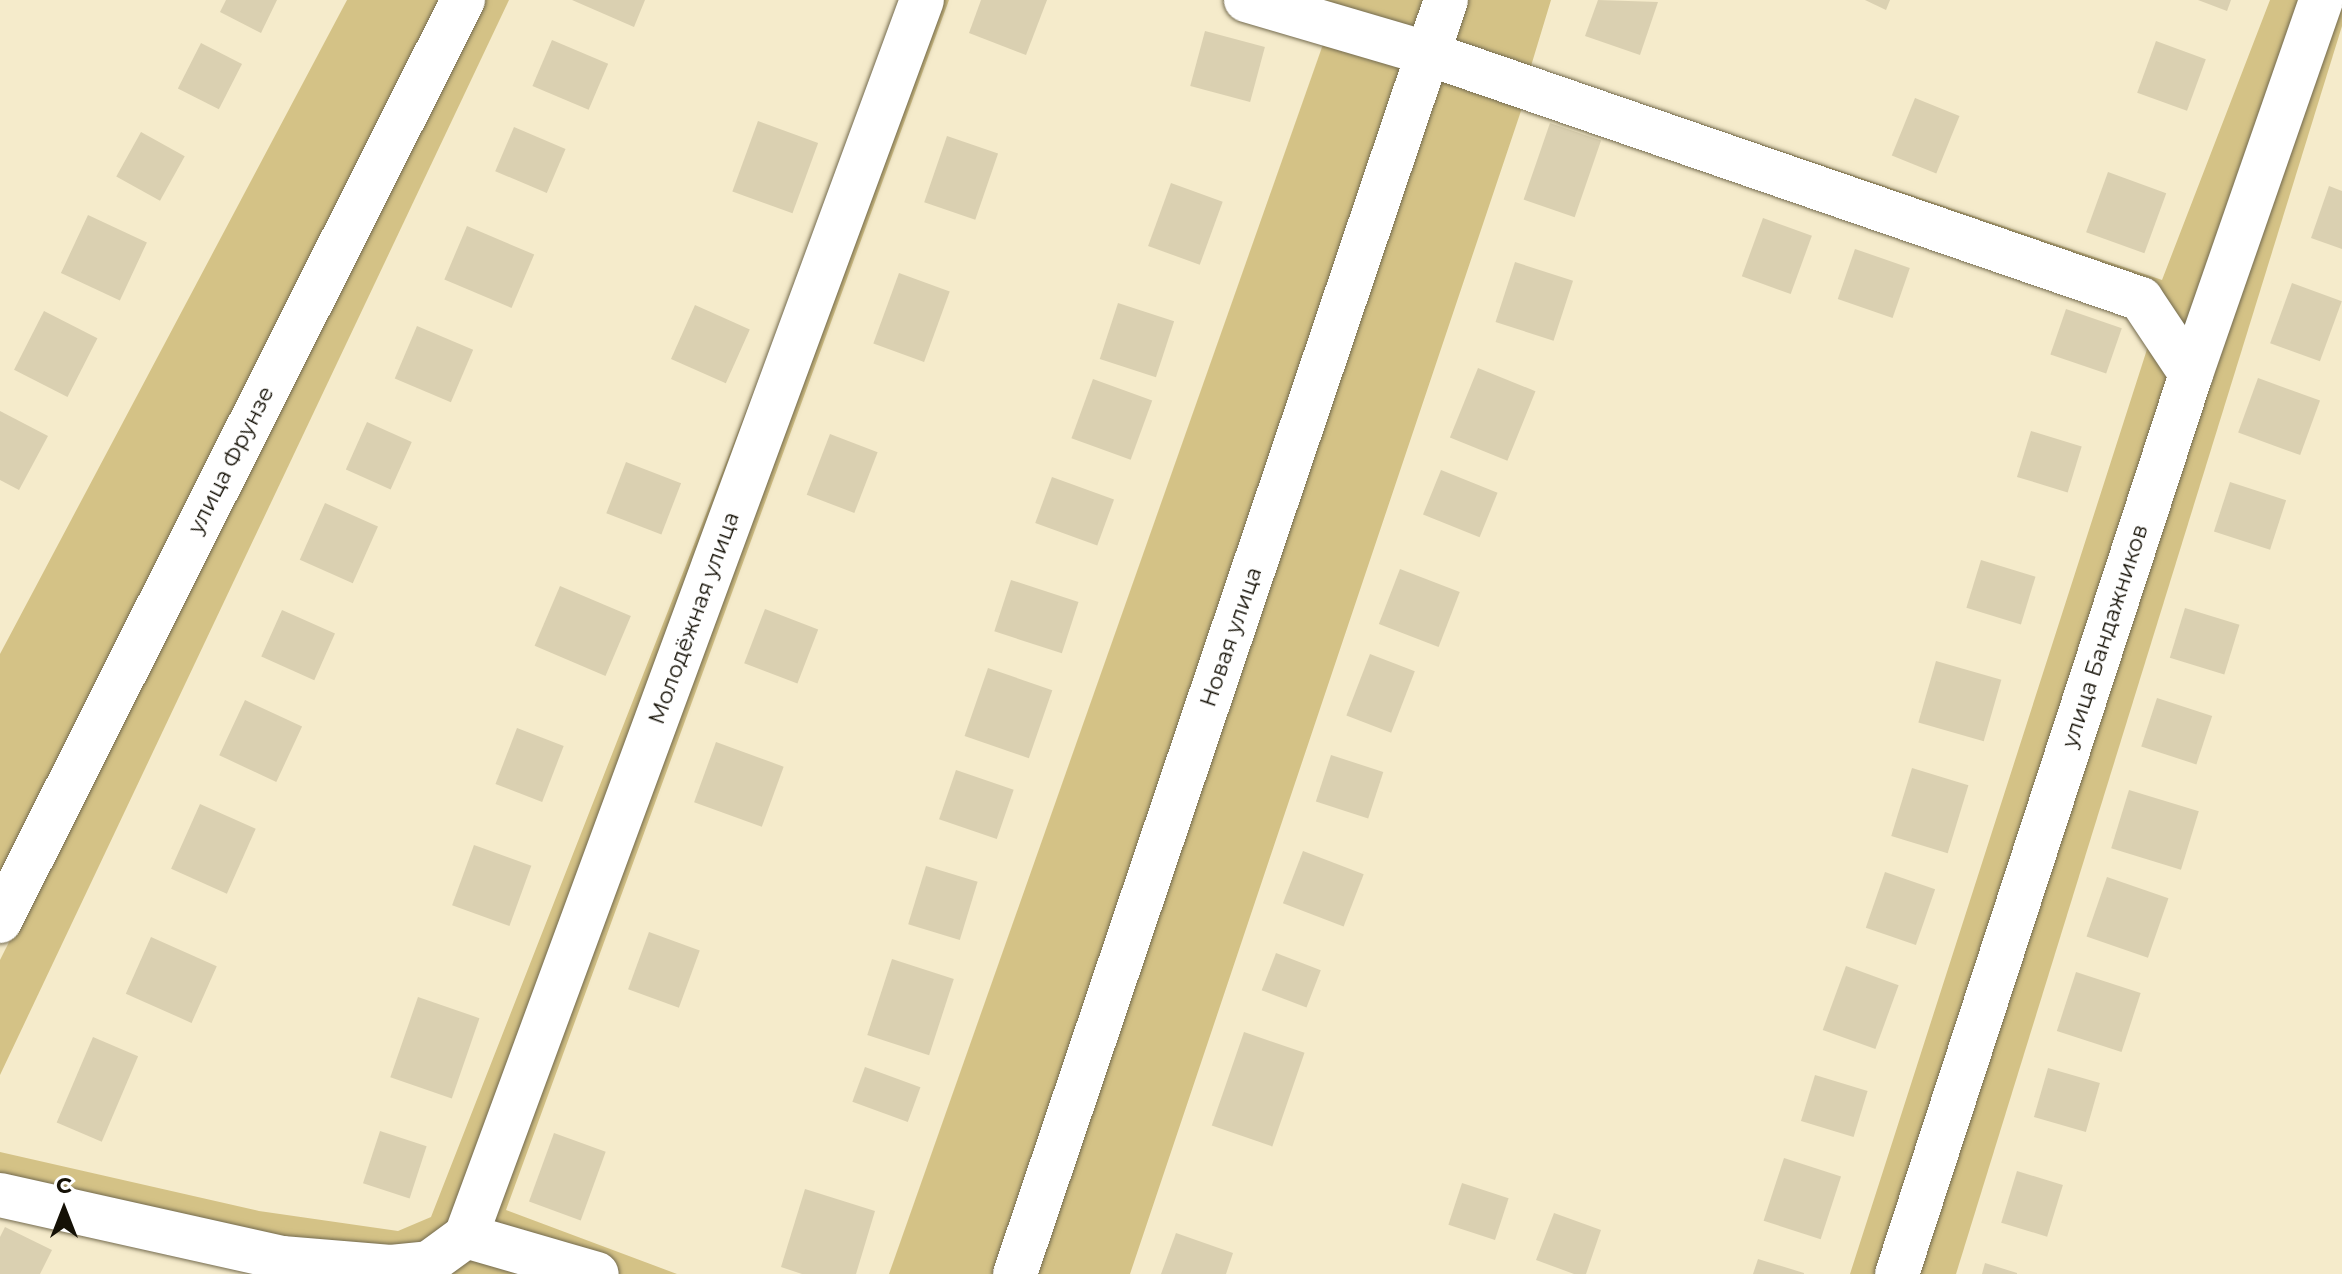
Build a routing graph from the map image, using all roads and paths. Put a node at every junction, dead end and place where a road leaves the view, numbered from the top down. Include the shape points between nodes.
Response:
1 (463, 0) edge
2 (922, 0) edge
3 (1246, 0) edge
4 (1446, 0) edge
5 (2321, 0) edge
6 (1429, 54) junction
7 (2191, 374) junction
8 (0, 921) edge
9 (0, 1195) edge
10 (466, 1236) junction
11 (597, 1274) edge
12 (1015, 1274) edge
13 (1897, 1274) edge

1 - 8 street, улица Фрунзе
2 - 10 street, Молодёжная улица
3 - 6 street
4 - 6 street, Новая улица
5 - 7 street, улица Бандажников
6 - 7 street via 2141,299
6 - 12 street, Новая улица
7 - 13 street, улица Бандажников
9 - 10 street via 313,1261 391,1267 429,1263
10 - 11 street

